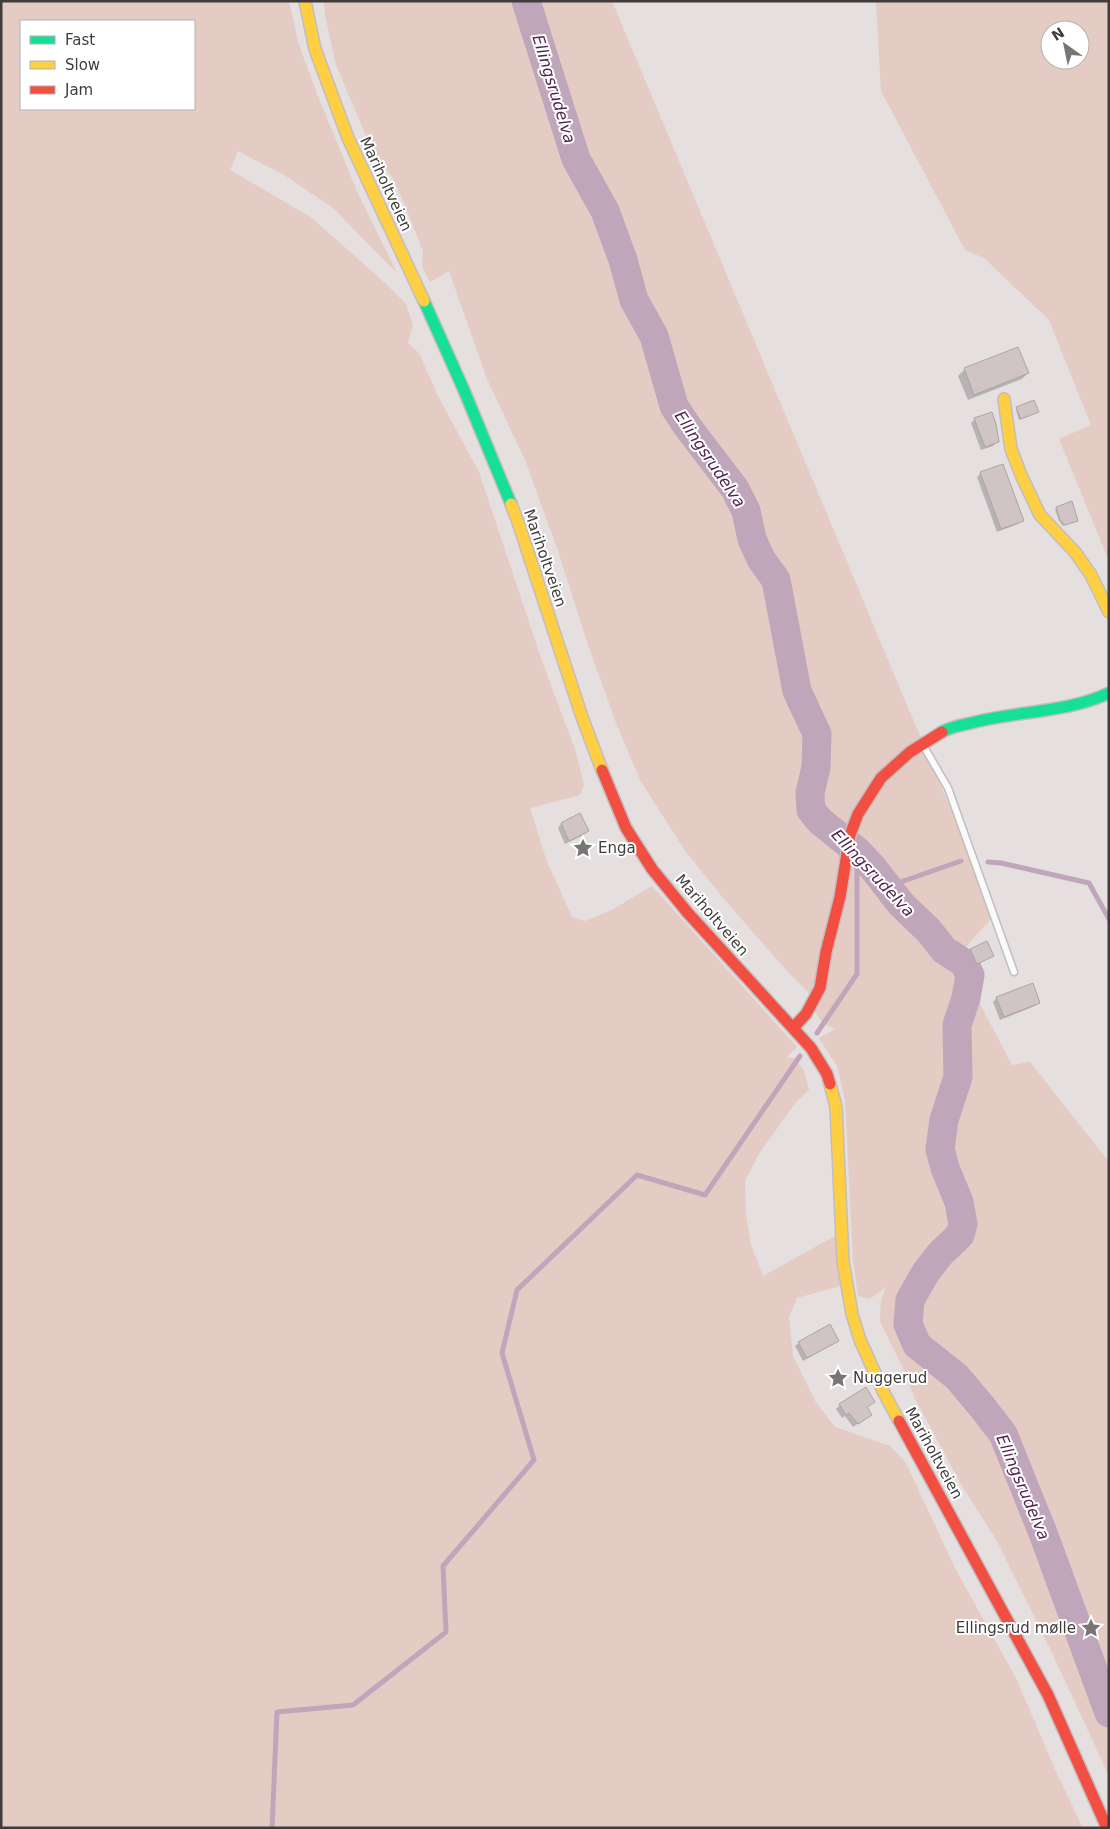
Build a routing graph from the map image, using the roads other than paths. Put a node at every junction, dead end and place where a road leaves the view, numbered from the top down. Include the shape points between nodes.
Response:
1 (305, 1) edge
2 (1004, 399) dead end
3 (1109, 612) edge
4 (1109, 693) edge
5 (922, 744) junction
6 (1014, 972) dead end
7 (793, 1028) junction
8 (1107, 1828) edge

1 - 7 street, Mariholtveien via 315,50 348,138 418,286 518,522 582,717 626,828 687,912
2 - 3 street via 1011,449 1036,507 1091,575
4 - 5 street via 1092,702 981,720 947,729
5 - 6 lane via 948,788
5 - 7 street via 881,778 858,814 847,847 820,988 806,1014
7 - 8 street, Mariholtveien via 811,1048 827,1074 836,1107 843,1261 860,1340 888,1401 1048,1696

